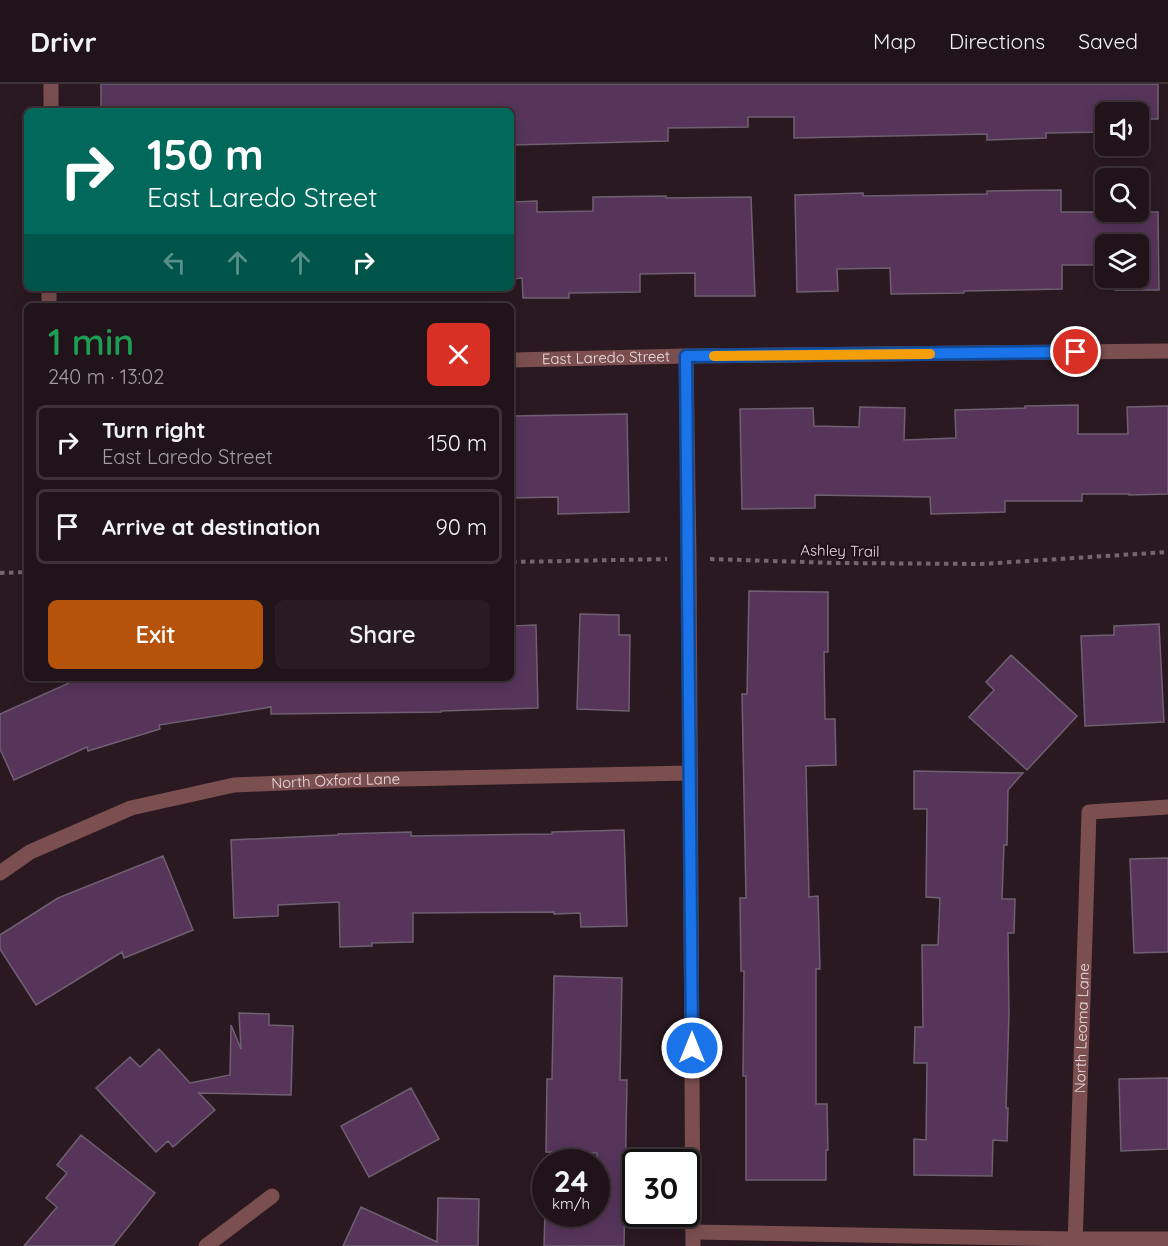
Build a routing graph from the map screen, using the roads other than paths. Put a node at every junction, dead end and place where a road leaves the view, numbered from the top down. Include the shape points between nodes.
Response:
1 (51, 84) edge
2 (51, 108) edge
3 (1168, 351) edge
4 (686, 356) junction
5 (514, 360) edge
6 (690, 772) junction
7 (1168, 807) edge
8 (0, 873) edge
9 (272, 1196) dead end
10 (693, 1239) edge
11 (1168, 1239) edge
12 (1075, 1242) edge
13 (206, 1246) edge

1 - 2 street
3 - 4 street, East Laredo Street
4 - 5 street, East Laredo Street
4 - 6 street
6 - 8 street, North Oxford Lane via 234,784 131,808 30,852
6 - 10 street
7 - 12 street, North Leoma Lane via 1089,813
9 - 13 street
10 - 12 street
11 - 12 street

